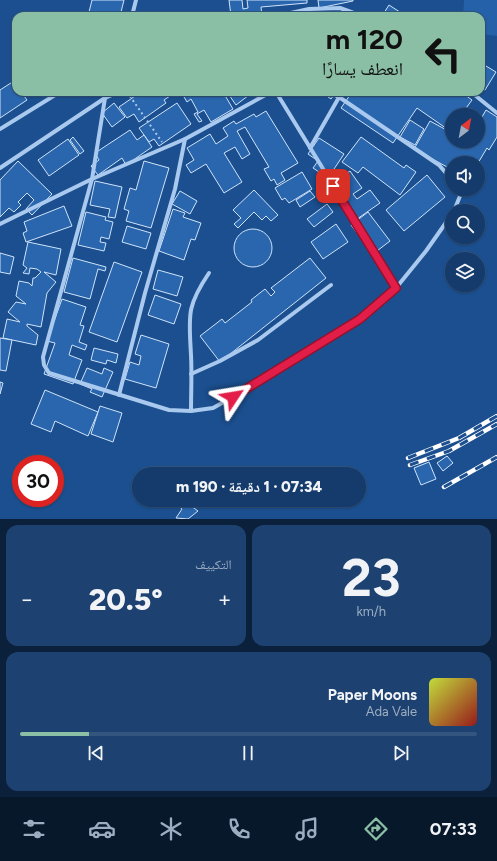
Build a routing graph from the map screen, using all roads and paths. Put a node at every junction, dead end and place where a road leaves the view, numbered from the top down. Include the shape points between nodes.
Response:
1 (136, 0) edge
2 (133, 12) edge
3 (295, 12) edge
4 (351, 12) edge
5 (54, 96) edge
6 (108, 96) edge
7 (130, 96) edge
8 (264, 96) edge
9 (278, 96) edge
10 (476, 96) edge
11 (339, 97) joint
12 (104, 98) junction
13 (497, 113) edge
14 (0, 130) edge
15 (185, 139) junction
16 (165, 147) junction
17 (310, 148) junction
18 (0, 168) edge
19 (445, 172) edge
20 (92, 179) junction
21 (0, 224) edge
22 (445, 224) edge
23 (209, 273) dead end
24 (331, 285) dead end
25 (396, 288) junction
26 (191, 374) junction
27 (119, 395) junction
28 (191, 411) junction

1 - 2 street
3 - 4 street via 340,8
5 - 14 street
6 - 12 street
7 - 16 path
8 - 15 street
9 - 17 street
10 - 13 street
11 - 17 street
11 - 19 street via 439,165
12 - 18 street
12 - 20 street
15 - 16 street
15 - 27 street via 175,189
16 - 20 street
17 - 25 street
20 - 21 street
20 - 27 street via 43,357 44,365 49,373
22 - 25 street
23 - 26 street via 190,306 188,319
24 - 26 street via 258,340
25 - 28 street via 360,319 233,397 213,408
26 - 28 street
27 - 28 street via 168,410

